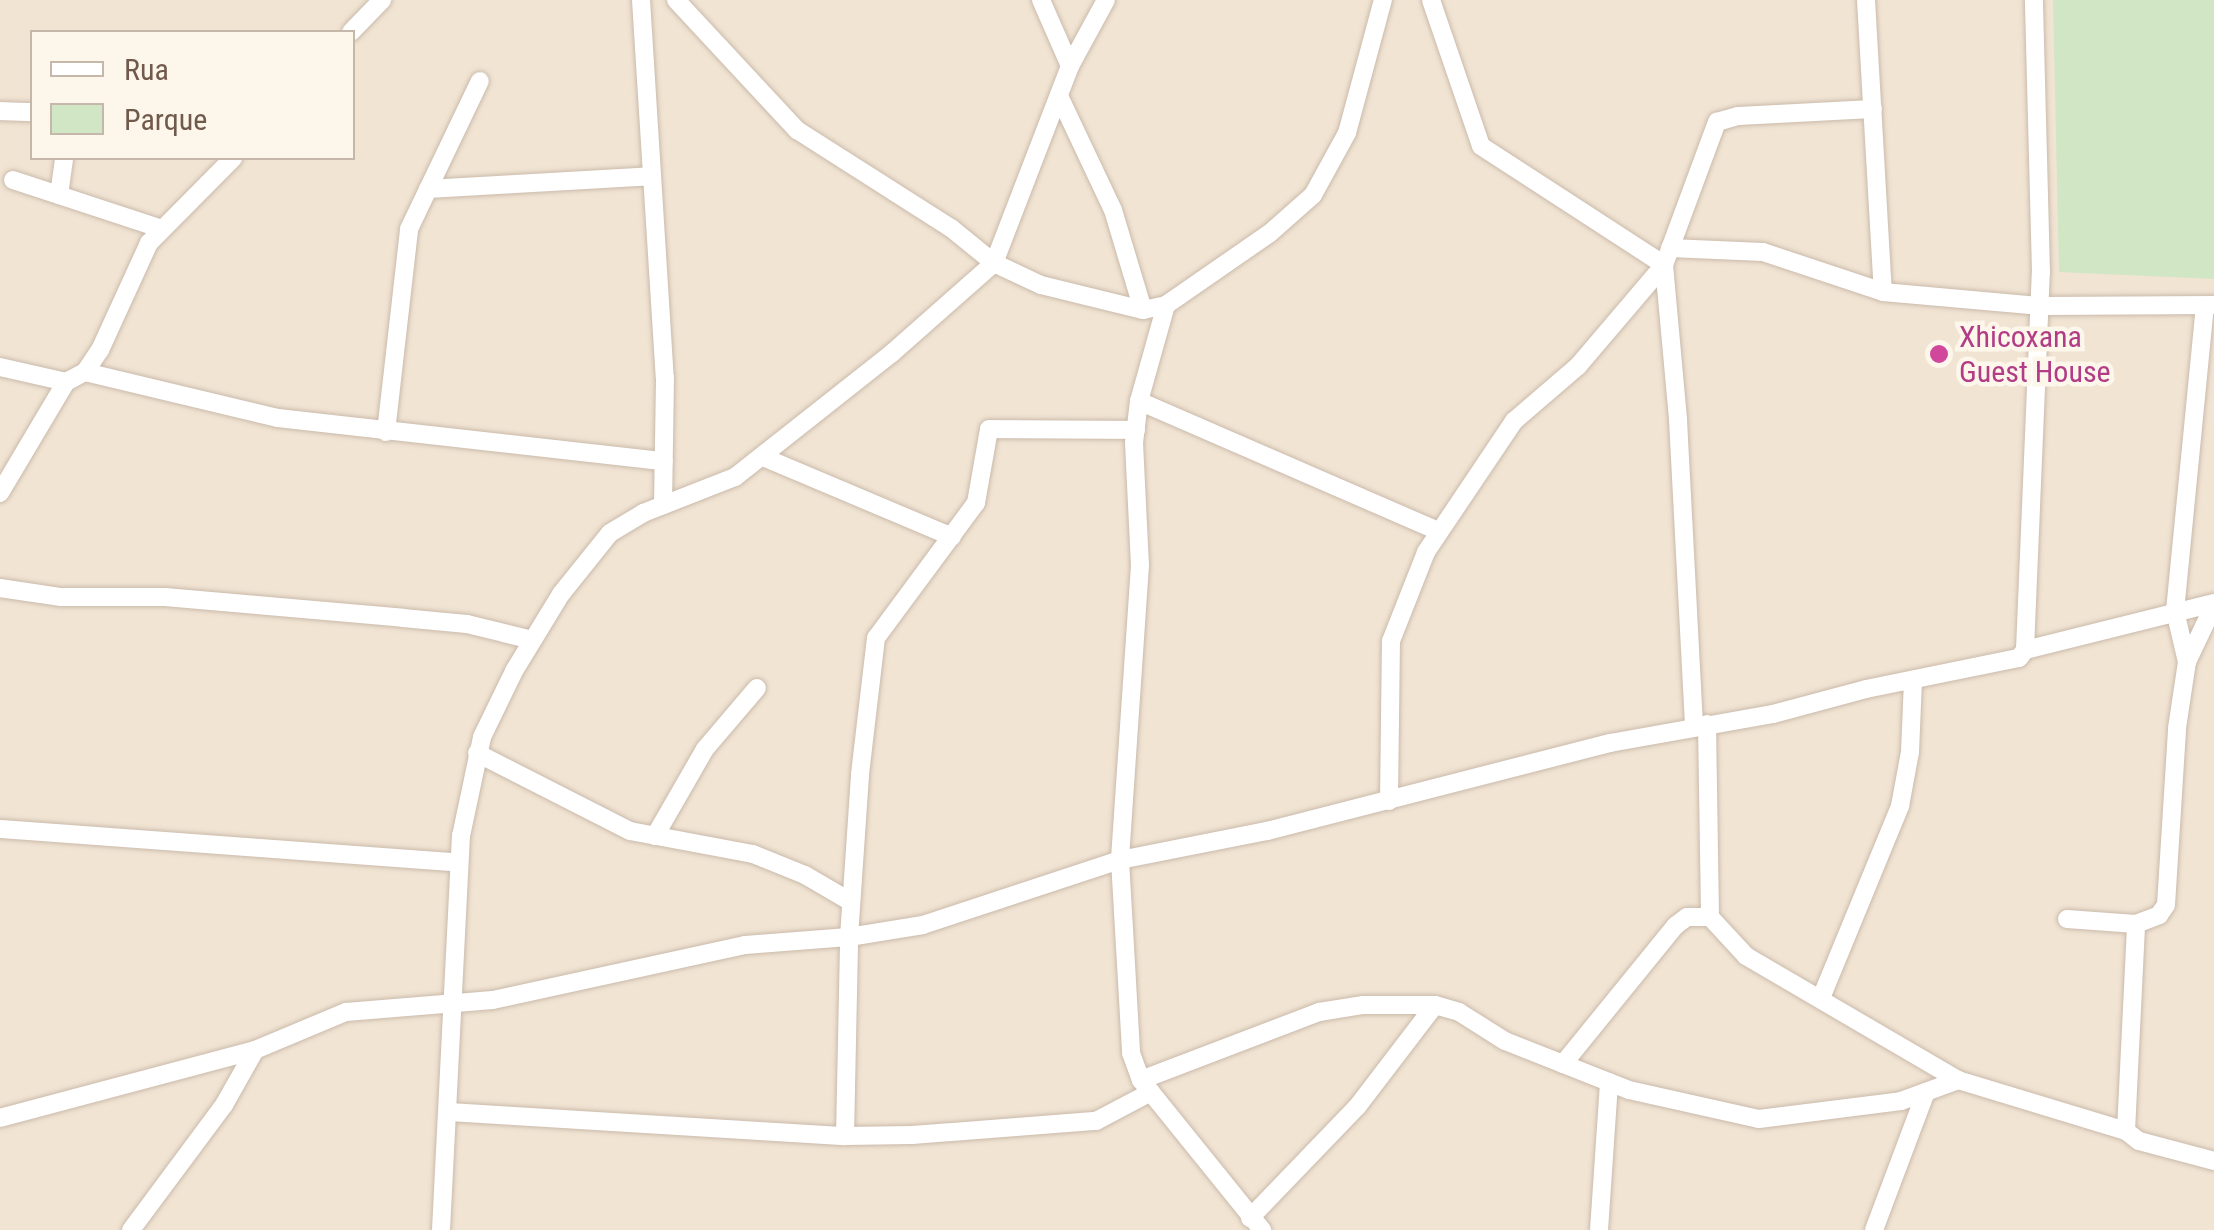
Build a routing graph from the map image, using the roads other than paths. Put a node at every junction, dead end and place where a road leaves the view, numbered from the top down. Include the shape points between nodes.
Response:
1 (382, 0) edge
2 (641, 0) edge
3 (676, 0) edge
4 (1041, 0) edge
5 (1106, 0) edge
6 (1382, 0) edge
7 (1431, 0) edge
8 (1866, 0) edge
9 (2034, 0) edge
10 (353, 30) edge
11 (1070, 66) junction
12 (480, 81) dead end
13 (1060, 98) junction
14 (1874, 109) junction
15 (0, 111) edge
16 (30, 112) edge
17 (64, 160) edge
18 (230, 160) edge
19 (651, 176) junction
20 (13, 180) dead end
21 (428, 189) junction
22 (59, 194) junction
23 (162, 229) junction
24 (1667, 256) junction
25 (994, 263) junction
26 (1883, 292) junction
27 (1166, 305) junction
28 (2210, 305) edge
29 (2041, 306) junction
30 (1143, 310) junction
31 (0, 368) edge
32 (85, 372) junction
33 (66, 382) junction
34 (1140, 401) junction
35 (1136, 430) junction
36 (386, 432) junction
37 (762, 457) junction
38 (664, 461) junction
39 (1, 488) edge
40 (663, 505) junction
41 (1438, 531) junction
42 (952, 537) junction
43 (0, 588) edge
44 (2214, 604) edge
45 (2175, 611) junction
46 (532, 640) junction
47 (2025, 650) junction
48 (2187, 662) junction
49 (1913, 681) junction
50 (757, 688) dead end
51 (1700, 726) junction
52 (477, 753) junction
53 (1390, 800) junction
54 (0, 829) edge
55 (655, 836) junction
56 (1120, 860) junction
57 (460, 863) junction
58 (851, 902) junction
59 (1710, 917) junction
60 (2066, 919) dead end
61 (2136, 924) junction
62 (848, 937) junction
63 (1821, 998) junction
64 (452, 1005) junction
65 (1434, 1005) junction
66 (256, 1050) junction
67 (1563, 1064) junction
68 (1958, 1080) junction
69 (1609, 1082) junction
70 (1146, 1086) junction
71 (1926, 1092) junction
72 (450, 1112) junction
73 (0, 1118) edge
74 (2126, 1130) junction
75 (845, 1136) junction
76 (2214, 1161) edge
77 (1256, 1224) edge
78 (131, 1230) edge
79 (442, 1230) edge
80 (1599, 1230) edge
81 (1874, 1230) edge

1 - 10 street
2 - 19 street
3 - 25 street via 796,130 951,228
4 - 11 street
5 - 11 street
6 - 27 street via 1332,168 1270,233
7 - 24 street via 1481,146
8 - 14 street
9 - 29 street
11 - 13 street
12 - 21 street
13 - 25 street
13 - 30 street via 1113,210
14 - 24 street via 1722,118
14 - 26 street
15 - 16 street
17 - 22 street
18 - 23 street
19 - 21 street
19 - 38 street
20 - 22 street
21 - 36 street via 409,229
22 - 23 street
23 - 32 street
24 - 26 street via 1763,252
24 - 41 street via 1578,366 1514,421
24 - 51 street
25 - 30 street via 1042,285
25 - 37 street
26 - 29 street
27 - 30 street
27 - 34 street
28 - 29 street
28 - 45 street
29 - 47 street
31 - 33 street
32 - 33 street
32 - 36 street via 278,418
33 - 39 street
34 - 35 street
34 - 41 street
35 - 42 street via 994,426 986,433 976,503
35 - 56 street via 1140,565
36 - 38 street
37 - 40 street via 735,477
37 - 42 street
38 - 40 street
40 - 46 street via 610,533
41 - 53 street via 1391,641
42 - 58 street via 876,638
43 - 46 street via 435,621
44 - 45 street
44 - 48 street
45 - 47 street
45 - 48 street
46 - 52 street
47 - 49 street via 2019,658
48 - 61 street via 2169,892 2159,915
49 - 51 street
49 - 63 street via 1900,806
50 - 55 street via 705,749
51 - 53 street
51 - 59 street
52 - 55 street via 620,827
52 - 57 street
53 - 56 street
54 - 57 street
55 - 58 street via 753,854
56 - 62 street via 923,925
56 - 70 street via 1131,1053
57 - 64 street
58 - 62 street
59 - 63 street via 1746,956
59 - 67 street via 1687,917 1675,926
60 - 61 street
61 - 74 street
62 - 64 street via 745,945
62 - 75 street
63 - 68 street
64 - 66 street via 346,1012
64 - 72 street
65 - 67 street
65 - 70 street via 1319,1012
65 - 77 street via 1358,1107
66 - 73 street
66 - 78 street
67 - 69 street
68 - 71 street
68 - 74 street
69 - 71 street via 1759,1119
69 - 80 street
70 - 75 street via 1096,1121
70 - 77 street
71 - 81 street
72 - 75 street
72 - 79 street
74 - 76 street via 2138,1141

